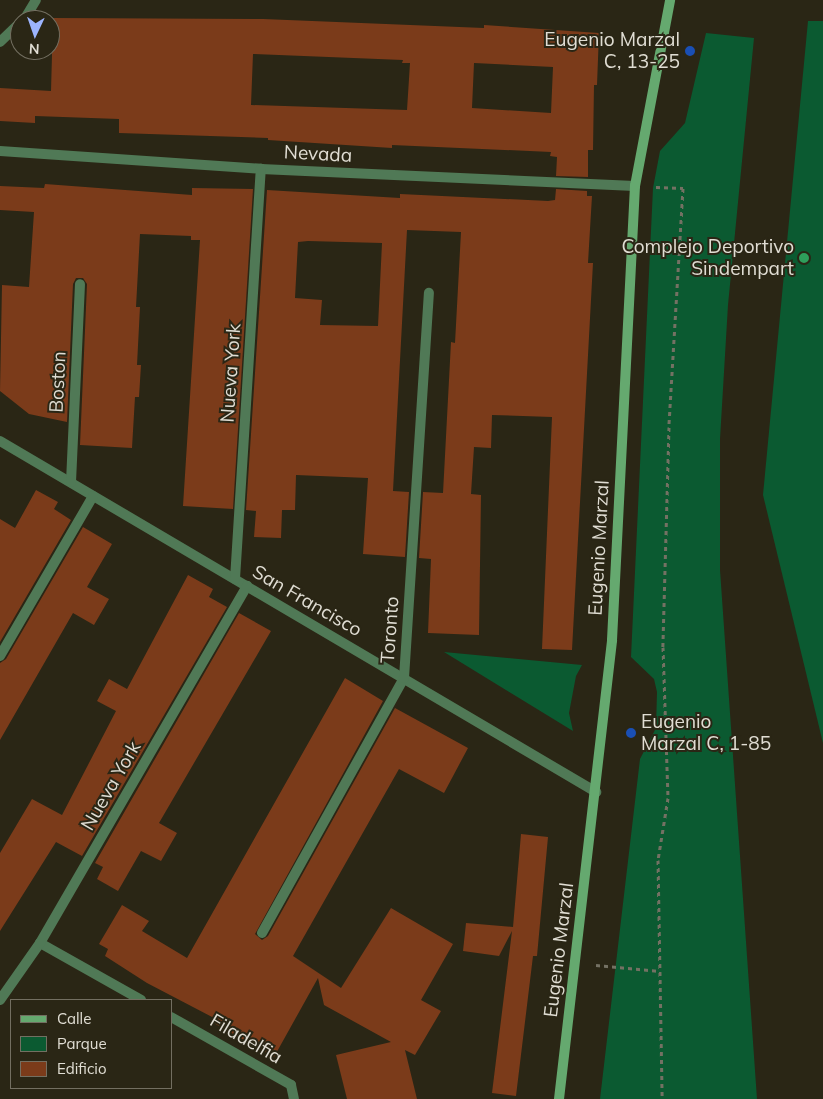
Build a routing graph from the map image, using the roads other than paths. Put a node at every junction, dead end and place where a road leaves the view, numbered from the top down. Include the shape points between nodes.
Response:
1 (670, 0) edge
2 (10, 32) edge
3 (0, 42) edge
4 (0, 151) edge
5 (261, 169) junction
6 (635, 186) junction
7 (80, 284) dead end
8 (429, 293) dead end
9 (0, 441) edge
10 (70, 482) junction
11 (94, 496) junction
12 (235, 579) junction
13 (247, 586) junction
14 (0, 656) edge
15 (404, 678) junction
16 (596, 792) junction
17 (262, 933) dead end
18 (40, 943) junction
19 (139, 999) edge
20 (0, 1000) edge
21 (172, 1018) edge
22 (294, 1099) edge
23 (559, 1099) edge

1 - 6 main road, Eugenio Marzal
2 - 3 street
4 - 5 street, Nevada
5 - 6 street, Nevada
5 - 12 street, Nueva York
6 - 16 main road, Eugenio Marzal via 612,640
7 - 10 street, Boston
8 - 15 street, Toronto
9 - 10 street, San Francisco
10 - 11 street, San Francisco
11 - 12 street, San Francisco
11 - 14 street
12 - 13 street, San Francisco
13 - 15 street, San Francisco
13 - 18 street, Nueva York
15 - 16 street, San Francisco
15 - 17 street, Toronto
16 - 23 main road, Eugenio Marzal
18 - 19 street
18 - 20 street, Nueva York
21 - 22 street, Filadelfia via 291,1085

